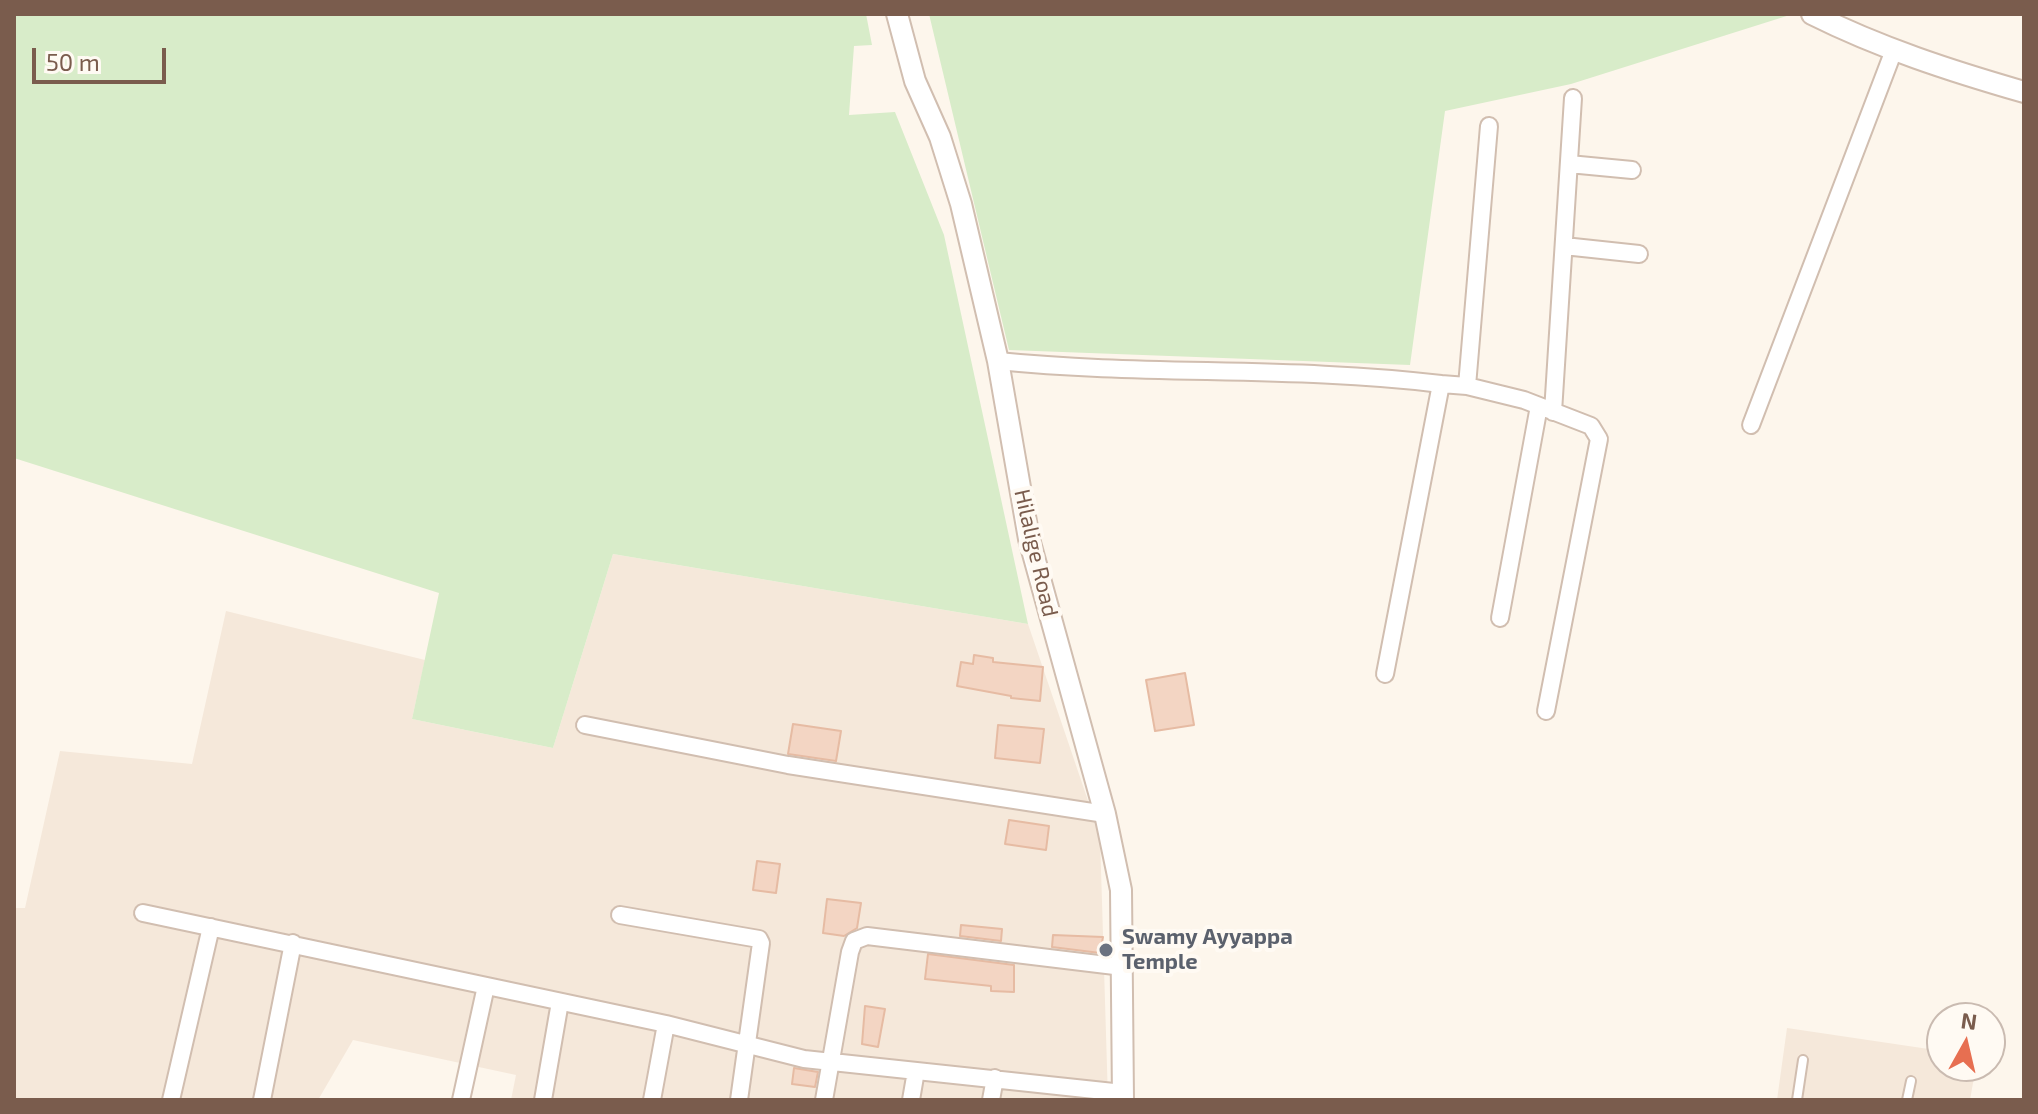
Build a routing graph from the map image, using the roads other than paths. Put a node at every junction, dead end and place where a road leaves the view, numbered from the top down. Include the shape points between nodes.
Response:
1 (897, 14) edge
2 (1812, 14) edge
3 (1894, 50) junction
4 (2024, 92) edge
5 (1573, 98) dead end
6 (1489, 126) dead end
7 (1569, 164) junction
8 (1632, 170) dead end
9 (1564, 246) junction
10 (1639, 254) dead end
11 (998, 361) junction
12 (1441, 384) junction
13 (1467, 386) junction
14 (1546, 409) junction
15 (1751, 425) dead end
16 (1500, 618) dead end
17 (1385, 674) dead end
18 (1546, 711) dead end
19 (585, 725) dead end
20 (1105, 814) junction
21 (143, 913) dead end
22 (620, 915) dead end
23 (211, 927) junction
24 (293, 943) junction
25 (1123, 967) junction
26 (486, 986) junction
27 (560, 1002) junction
28 (666, 1024) junction
29 (749, 1045) junction
30 (1803, 1060) dead end
31 (831, 1062) junction
32 (916, 1071) junction
33 (995, 1078) junction
34 (1911, 1081) dead end
35 (1123, 1097) edge
36 (171, 1100) edge
37 (262, 1100) edge
38 (461, 1100) edge
39 (543, 1100) edge
40 (652, 1100) edge
41 (739, 1100) edge
42 (824, 1100) edge
43 (911, 1100) edge
44 (991, 1100) edge
45 (1797, 1100) edge
46 (1907, 1100) edge

1 - 11 street, Hilalige Road via 915,81 961,204
2 - 3 street
3 - 4 street
3 - 15 street
5 - 7 street
6 - 13 street
7 - 8 street
7 - 9 street
9 - 10 street
9 - 14 street
11 - 12 street
11 - 20 street, Hilalige Road via 1029,539
12 - 13 street
12 - 17 street
13 - 14 street
14 - 16 street
14 - 18 street via 1591,426 1599,439
19 - 20 street via 788,765
20 - 25 street, Hilalige Road via 1121,890
21 - 23 street
22 - 29 street via 759,939
23 - 24 street
23 - 36 street
24 - 26 street
24 - 37 street
25 - 31 street via 867,936 854,941 850,952
25 - 35 street, Hilalige Road
26 - 27 street
26 - 38 street
27 - 28 street
27 - 39 street
28 - 29 street
28 - 40 street
29 - 31 street
29 - 41 street
30 - 45 lane
31 - 32 street
31 - 42 street
32 - 33 street
32 - 43 street
33 - 35 street
33 - 44 street
34 - 46 lane

